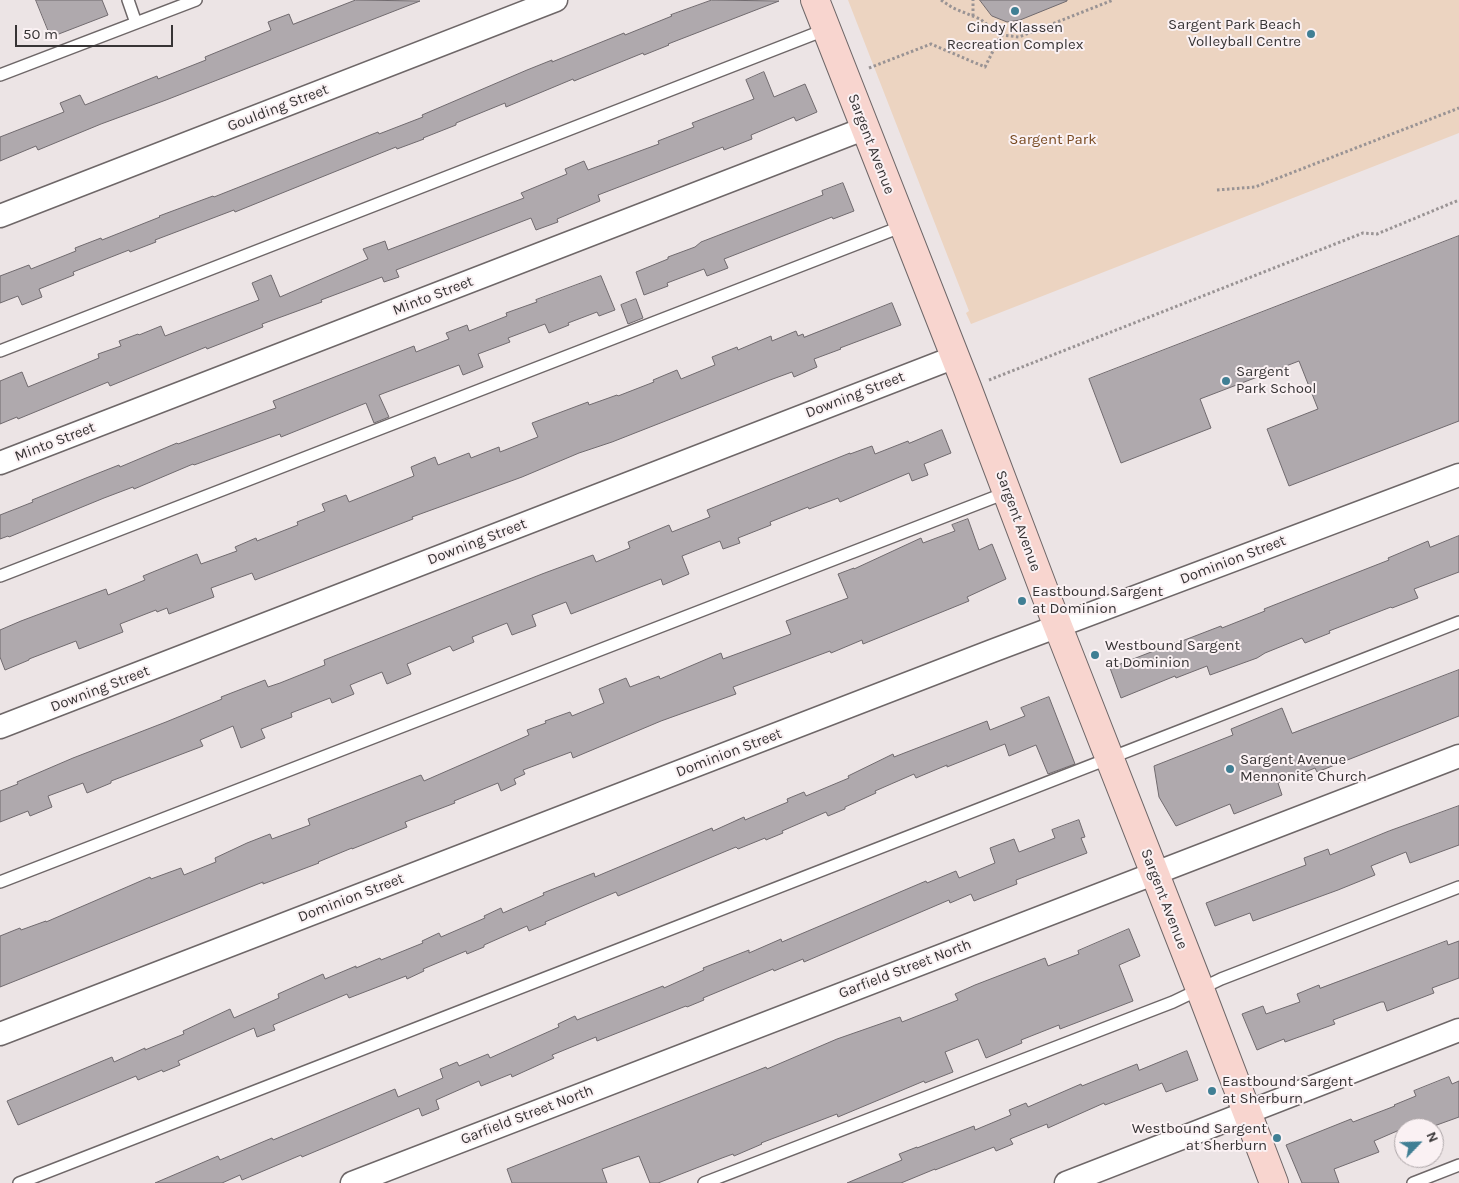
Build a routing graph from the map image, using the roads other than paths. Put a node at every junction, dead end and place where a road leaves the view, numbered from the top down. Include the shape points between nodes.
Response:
1 (128, 0) edge
2 (196, 0) edge
3 (556, 0) edge
4 (815, 0) edge
5 (177, 3) edge
6 (136, 23) junction
7 (827, 29) junction
8 (0, 75) edge
9 (866, 128) junction
10 (0, 216) edge
11 (903, 226) junction
12 (0, 351) edge
13 (954, 356) junction
14 (0, 464) edge
15 (1459, 475) edge
16 (1008, 492) junction
17 (0, 576) edge
18 (1459, 622) edge
19 (1058, 627) junction
20 (0, 727) edge
21 (1459, 756) edge
22 (1110, 757) junction
23 (1154, 873) junction
24 (0, 882) edge
25 (1459, 886) edge
26 (1200, 989) junction
27 (1459, 1030) edge
28 (0, 1034) edge
29 (1246, 1112) junction
30 (1459, 1165) edge
31 (19, 1183) edge
32 (352, 1183) edge
33 (704, 1183) edge
34 (1066, 1183) edge
35 (1274, 1183) edge
36 (1413, 1183) edge

1 - 6 lane
2 - 5 lane
3 - 10 street, Goulding Street
4 - 7 main road, Sargent Avenue
5 - 6 lane
6 - 8 lane
7 - 9 main road, Sargent Avenue
7 - 12 lane
9 - 11 main road, Sargent Avenue
9 - 14 street, Minto Street
11 - 13 main road, Sargent Avenue
11 - 17 lane
13 - 16 main road, Sargent Avenue
13 - 20 street, Downing Street
15 - 19 street, Dominion Street
16 - 19 main road, Sargent Avenue
16 - 24 lane
18 - 22 lane
19 - 22 main road, Sargent Avenue
19 - 28 street, Dominion Street
21 - 23 street, Garfield Street North
22 - 23 main road, Sargent Avenue
22 - 31 lane
23 - 26 main road, Sargent Avenue
23 - 32 street, Garfield Street North
25 - 26 lane
26 - 29 main road, Sargent Avenue
26 - 33 lane via 1164,1006
27 - 29 street
29 - 34 street
29 - 35 main road, Sargent Avenue
30 - 36 lane

